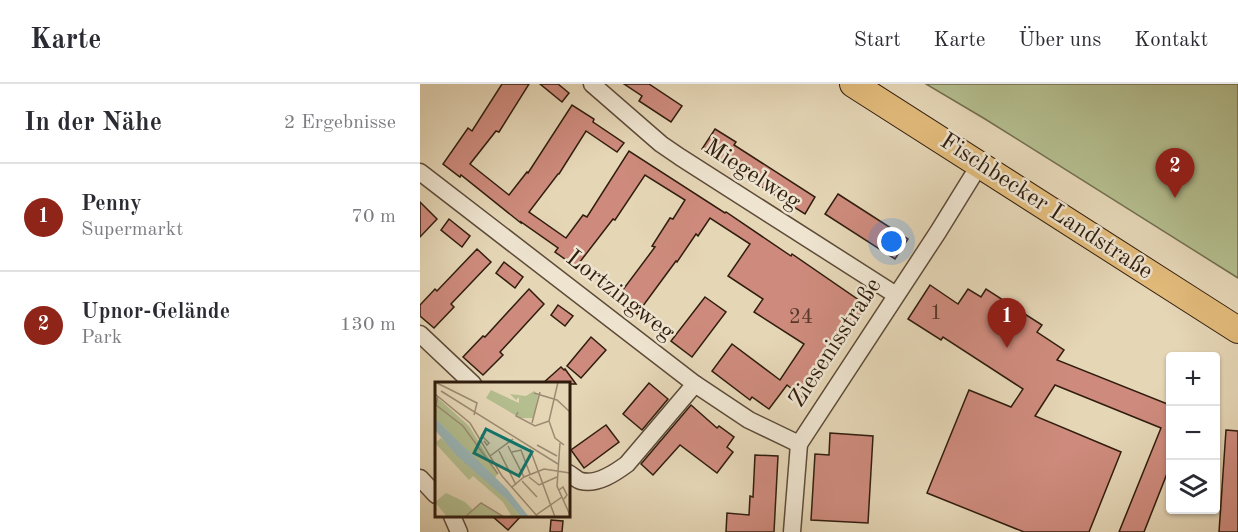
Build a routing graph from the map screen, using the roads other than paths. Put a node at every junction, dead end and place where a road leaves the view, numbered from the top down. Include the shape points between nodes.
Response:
1 (592, 84) edge
2 (854, 84) edge
3 (981, 164) junction
4 (420, 172) edge
5 (896, 295) junction
6 (1238, 330) edge
7 (420, 334) edge
8 (471, 382) edge
9 (695, 384) junction
10 (799, 444) junction
11 (570, 474) edge
12 (420, 478) edge
13 (435, 494) edge
14 (452, 517) edge
15 (459, 532) edge
16 (792, 532) edge

1 - 5 street, Miegelweg via 670,151
2 - 3 main road, Fischbecker Landstraße
3 - 5 street, Ziesenisstraße
3 - 6 main road, Fischbecker Landstraße
4 - 9 street, Lortzingweg
5 - 10 street, Ziesenisstraße
7 - 8 street
9 - 10 street, Lortzingweg via 749,420
9 - 11 street via 627,464 594,480 580,481
10 - 16 street, Ziesenisstraße
12 - 13 street
14 - 15 street

